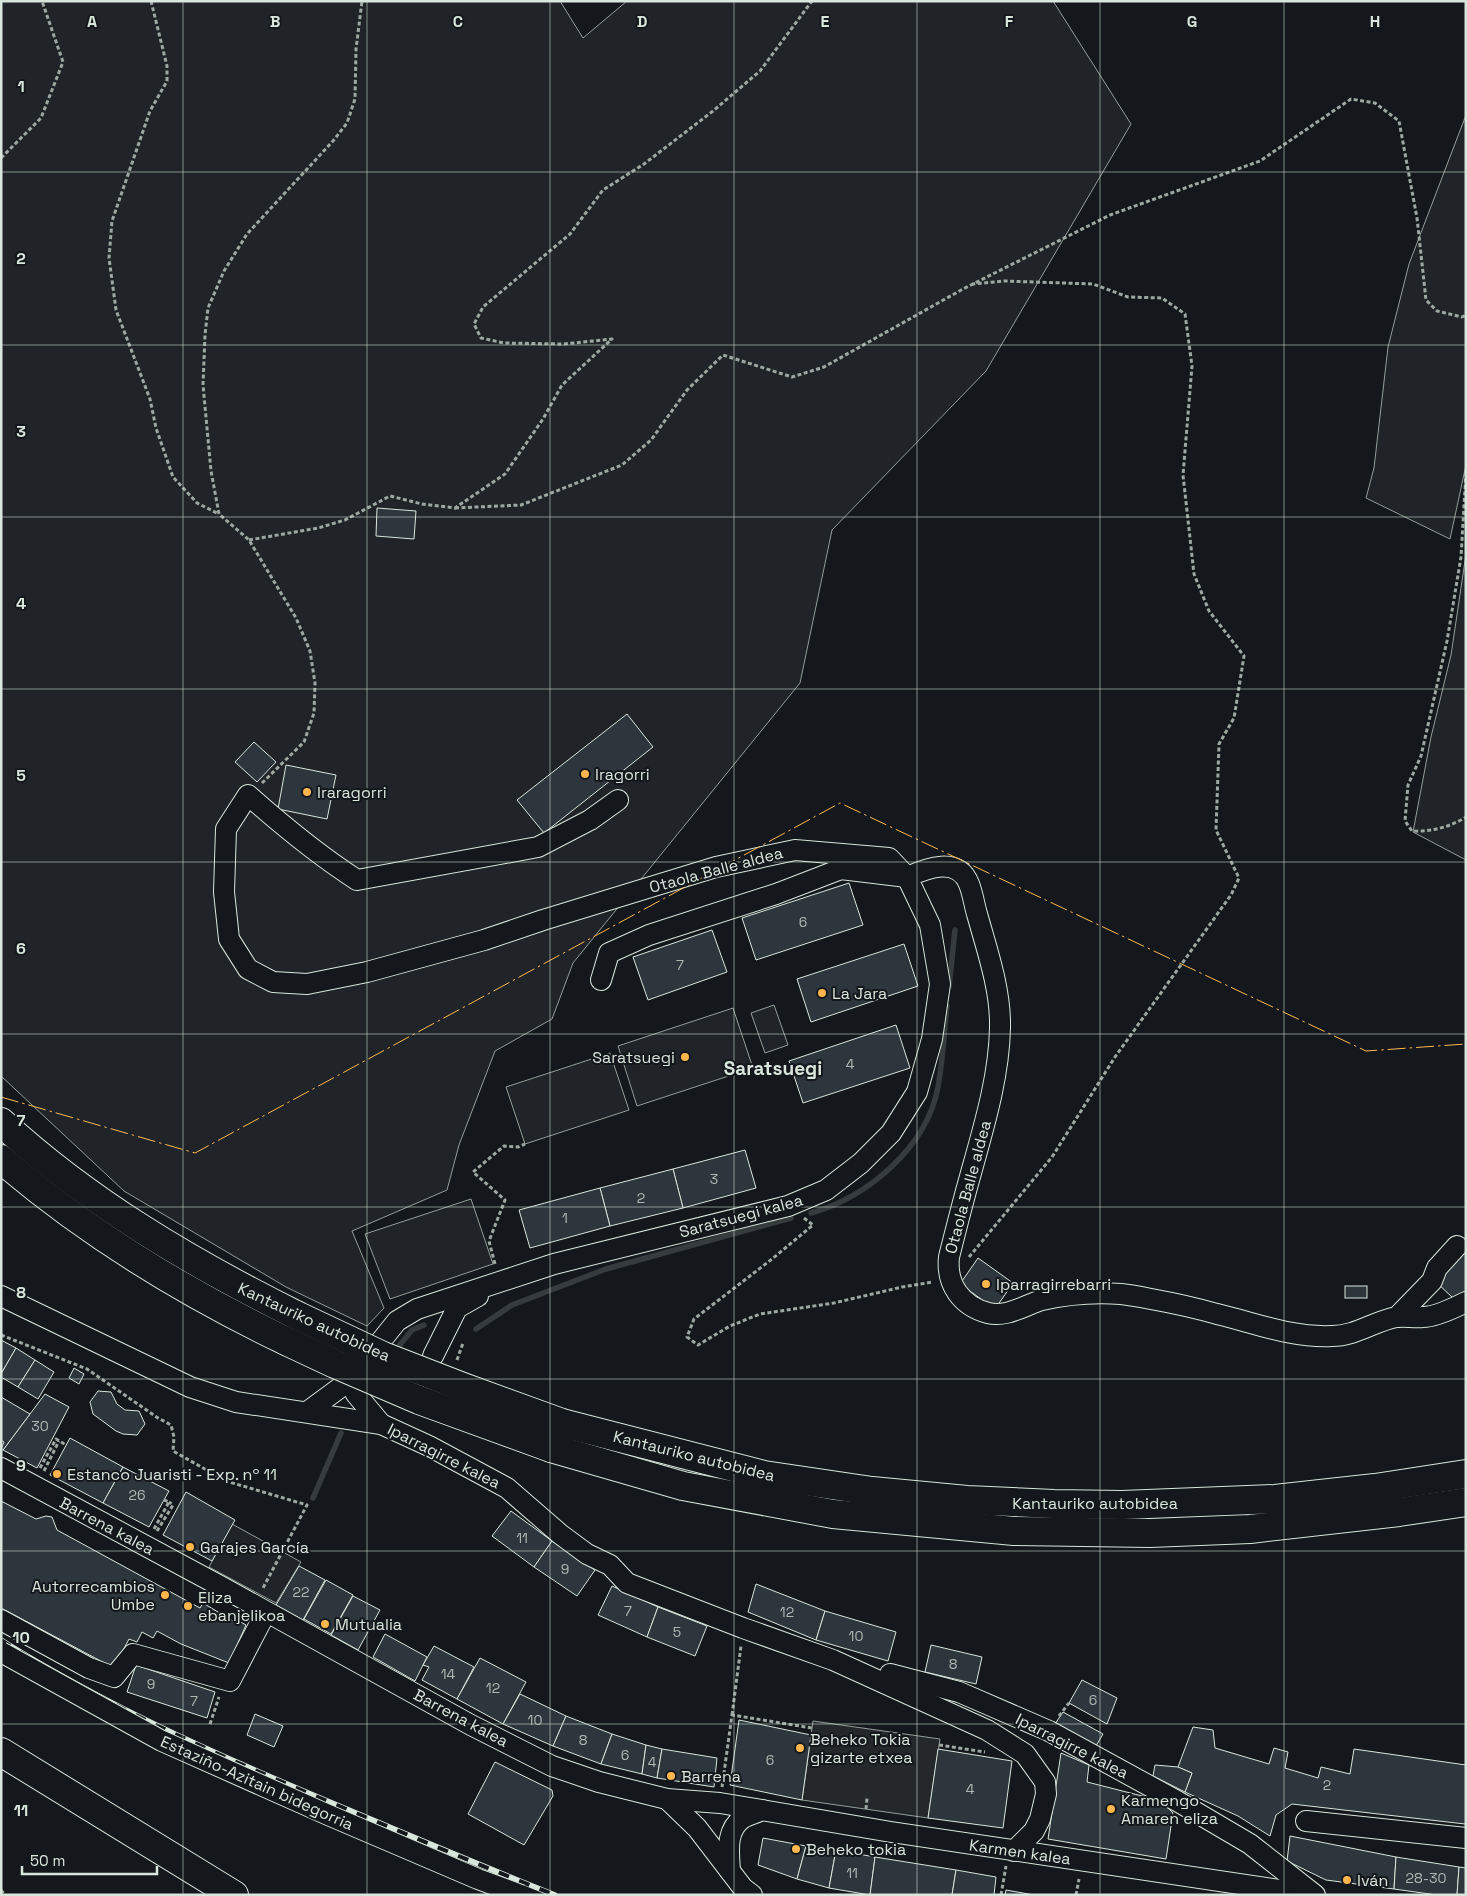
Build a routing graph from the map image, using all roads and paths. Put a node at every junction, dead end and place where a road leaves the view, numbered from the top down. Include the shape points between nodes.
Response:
1 (42, 1) edge
2 (151, 1) edge
3 (362, 1) edge
4 (812, 1) edge
5 (1, 158) edge
6 (973, 284) junction
7 (1466, 315) edge
8 (1466, 472) edge
9 (455, 508) junction
10 (219, 514) junction
11 (249, 540) junction
12 (248, 795) junction
13 (618, 800) dead end
14 (1466, 817) edge
15 (907, 877) junction
16 (601, 980) dead end
17 (1, 1122) edge
18 (525, 1144) dead end
19 (1, 1159) edge
20 (788, 1206) junction
21 (1457, 1246) dead end
22 (950, 1279) junction
23 (500, 1282) junction
24 (1, 1296) edge
25 (1466, 1302) edge
26 (1397, 1317) junction
27 (1, 1335) edge
28 (433, 1356) dead end
29 (349, 1381) junction
30 (307, 1412) junction
31 (382, 1424) junction
32 (56, 1439) junction
33 (66, 1445) dead end
34 (1, 1468) edge
35 (1466, 1474) edge
36 (35, 1475) dead end
37 (40, 1478) dead end
38 (164, 1500) dead end
39 (168, 1502) junction
40 (1466, 1502) edge
41 (158, 1530) dead end
42 (153, 1531) dead end
43 (262, 1589) dead end
44 (266, 1612) junction
45 (1, 1620) edge
46 (741, 1643) dead end
47 (1, 1652) edge
48 (833, 1660) junction
49 (224, 1680) junction
50 (732, 1715) junction
51 (210, 1724) dead end
52 (812, 1728) dead end
53 (939, 1745) dead end
54 (1, 1752) edge
55 (993, 1753) dead end
56 (1, 1773) edge
57 (868, 1798) dead end
58 (667, 1799) junction
59 (710, 1802) junction
60 (762, 1810) junction
61 (865, 1812) dead end
62 (1306, 1821) dead end
63 (1466, 1838) edge
64 (1011, 1851) junction
65 (730, 1871) junction
66 (1079, 1876) dead end
67 (1, 1890) edge
68 (1278, 1892) edge
69 (5, 1895) edge
70 (199, 1895) edge
71 (234, 1895) edge
72 (522, 1895) edge
73 (752, 1895) edge
74 (1001, 1895) edge
75 (1076, 1895) edge
76 (1314, 1895) edge

1 - 5 path via 63,62 41,118
2 - 10 path via 167,66 167,81 150,111 112,221 109,258 116,310 150,399 173,477 197,503
3 - 10 path via 356,49 355,99 347,122 247,234 224,271 208,308 203,384 211,471
4 - 9 path via 760,71 644,164 603,190 570,234 483,307 474,324 481,338 504,343 564,344 612,339 562,385 505,474
6 - 7 path via 1110,214 1260,161 1351,99 1375,103 1399,121 1417,218 1426,300 1437,311 1462,317
6 - 9 path via 824,367 792,377 723,355 687,390 651,440 622,465 520,505
6 - 22 path via 1004,281 1093,284 1128,297 1162,298 1185,314 1192,366 1183,475 1194,574 1209,612 1244,656 1234,718 1219,744 1216,830 1239,878 1231,895 1115,1057 1052,1157
8 - 14 path via 1461,557 1447,641 1421,756 1408,785 1405,821 1412,831 1429,832
9 - 11 path via 390,496 345,520
10 - 11 path
11 - 12 path via 296,618 310,651 315,683 314,713 304,742
12 - 13 street via 326,860 357,880 538,848 590,820
12 - 15 street, Otaola Balle aldea via 226,828 224,892 229,939 248,969 273,982 307,984 367,972 484,940 716,867 795,850 889,858
15 - 16 street via 841,869 776,894 649,935 609,953
15 - 20 street, Saratsuegi kalea via 930,925 940,984 932,1039 917,1092 891,1133 861,1163 826,1190
15 - 22 street, Otaola Balle aldea via 942,866 960,871 968,883 997,992 1000,1027 998,1063 949,1257
17 - 35 highway, Kantauriko autobidea, bridge via 91,1195 130,1221 223,1278 296,1315 401,1363 562,1422 764,1475 872,1491 967,1500 1122,1505 1256,1500 1375,1488
18 - 23 path via 504,1146 473,1172 505,1200 488,1241
19 - 40 highway, Kantauriko autobidea, bridge via 62,1208 148,1267 193,1294 286,1341 419,1400 551,1448 683,1486 832,1514 1014,1532 1150,1533 1250,1529
20 - 22 path via 813,1225 694,1319 687,1337 698,1345 730,1326 760,1314 834,1303
20 - 23 street, Saratsuegi kalea via 554,1264
21 - 26 street, Otaola Balle aldea via 1437,1268 1432,1280
22 - 26 street, Otaola Balle aldea via 957,1295 989,1313 1007,1312 1043,1300 1084,1294 1122,1294 1284,1332 1316,1336 1347,1335
23 - 28 street, Saratsuegi kalea via 457,1308
23 - 29 street, Saratsuegi kalea via 417,1309 397,1321
24 - 30 street, Iparragirre kalea via 190,1387 236,1402
25 - 26 street, Otaola Balle aldea via 1425,1318
27 - 43 path via 87,1369 171,1425 174,1437 172,1451 218,1477 307,1505
29 - 30 street, Saratsuegi kalea
29 - 31 street
30 - 31 street, Iparragirre kalea
31 - 48 street, Iparragirre kalea via 507,1488 587,1554 610,1564 627,1583
32 - 33 path
32 - 36 path
32 - 37 path
34 - 44 street, Barrena kalea
38 - 39 path
39 - 41 path via 173,1505
39 - 42 path
44 - 49 street via 230,1681
44 - 58 street, Barrena kalea via 552,1766
45 - 49 street via 89,1668 114,1677 133,1654
46 - 50 path
47 - 72 street, Estaziño-Azitain bidegorria, bridge via 162,1741 326,1814
48 - 64 street, Iparragirre kalea via 987,1730 1025,1754 1045,1782 1046,1794 1034,1831
48 - 76 street, Iparragirre kalea via 960,1692 1049,1731 1250,1844
49 - 51 path
50 - 52 path
50 - 59 path via 720,1798 709,1796
53 - 55 path
54 - 71 highway
56 - 70 highway
57 - 61 path
58 - 59 street, Karmen kalea
58 - 65 street via 697,1828
59 - 60 street, Karmen kalea
60 - 64 street, Karmen kalea
60 - 65 street via 742,1819 734,1828 728,1842
62 - 63 street
64 - 68 street, Karmen kalea
64 - 74 path
65 - 73 street
66 - 75 path
67 - 69 path
68 - 76 street, Karmen kalea

